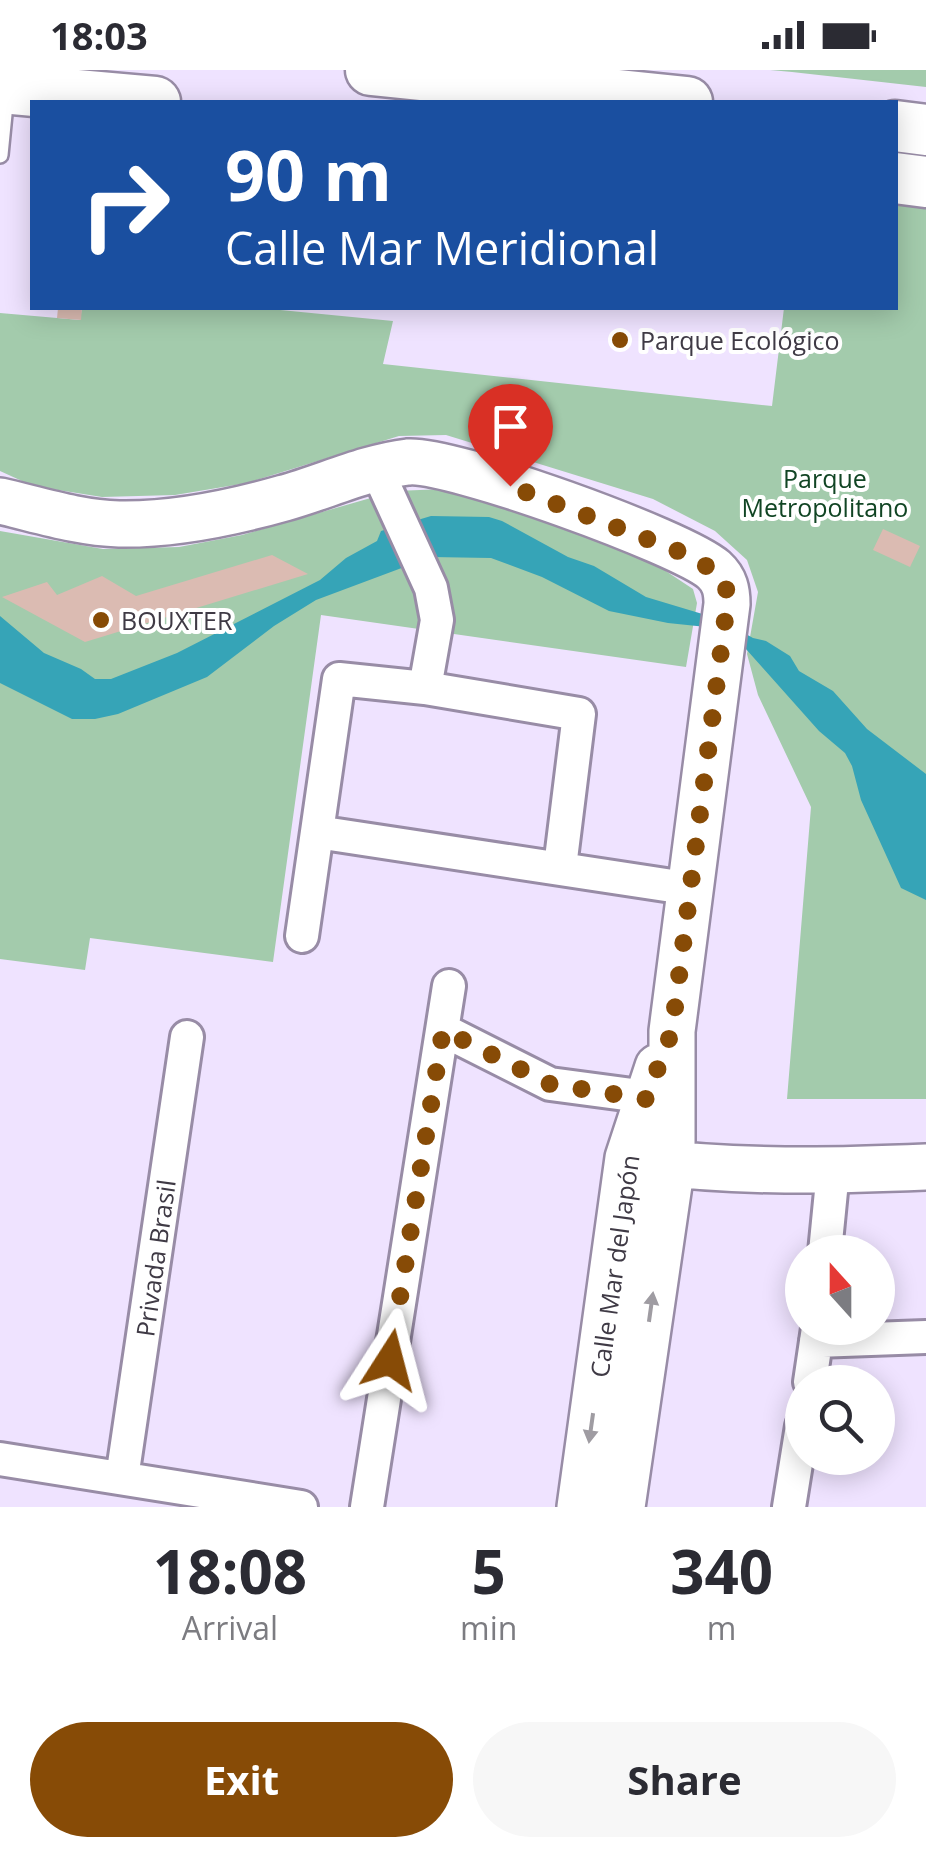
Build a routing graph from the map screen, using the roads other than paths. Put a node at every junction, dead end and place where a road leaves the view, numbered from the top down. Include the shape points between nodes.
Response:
1 (371, 70) edge
2 (4, 88) edge
3 (133, 100) edge
4 (667, 100) edge
5 (898, 126) edge
6 (926, 130) edge
7 (0, 155) edge
8 (898, 178) edge
9 (926, 182) edge
10 (376, 470) junction
11 (0, 501) edge
12 (425, 688) junction
13 (318, 832) junction
14 (560, 868) junction
15 (692, 889) junction
16 (302, 936) dead end
17 (449, 986) dead end
18 (443, 1030) junction
19 (187, 1037) dead end
20 (658, 1099) junction
21 (628, 1158) junction
22 (672, 1164) junction
23 (926, 1167) edge
24 (833, 1171) junction
25 (827, 1235) edge
26 (895, 1336) edge
27 (926, 1337) edge
28 (0, 1459) edge
29 (794, 1475) edge
30 (122, 1478) junction
31 (229, 1501) edge
32 (301, 1507) edge
33 (367, 1507) edge
34 (580, 1507) edge
35 (622, 1507) edge
36 (789, 1507) edge

1 - 4 main road
2 - 3 main road
2 - 7 lane
5 - 6 main road
8 - 9 main road
10 - 11 street via 282,498 156,523 79,520
10 - 12 street via 432,588 437,620
10 - 15 street, Calle Mar del Japón via 420,463 478,474 669,545 718,574 726,613
12 - 13 street via 339,678
12 - 14 street via 579,714
13 - 14 street
13 - 16 street
14 - 15 street
15 - 20 street, Calle Mar del Japón
17 - 18 street
18 - 20 street via 550,1084
18 - 33 street
19 - 30 street, Privada Brasil
20 - 21 street, Calle Mar del Japón
20 - 22 street, Calle Mar del Japón
21 - 22 street
21 -> 34 street, Calle Mar del Japón
22 - 24 street
35 -> 22 street, Calle Mar del Japón
23 - 24 street
24 - 25 street
26 - 27 street
28 - 30 street
29 - 36 street
30 - 31 street
31 - 32 street

